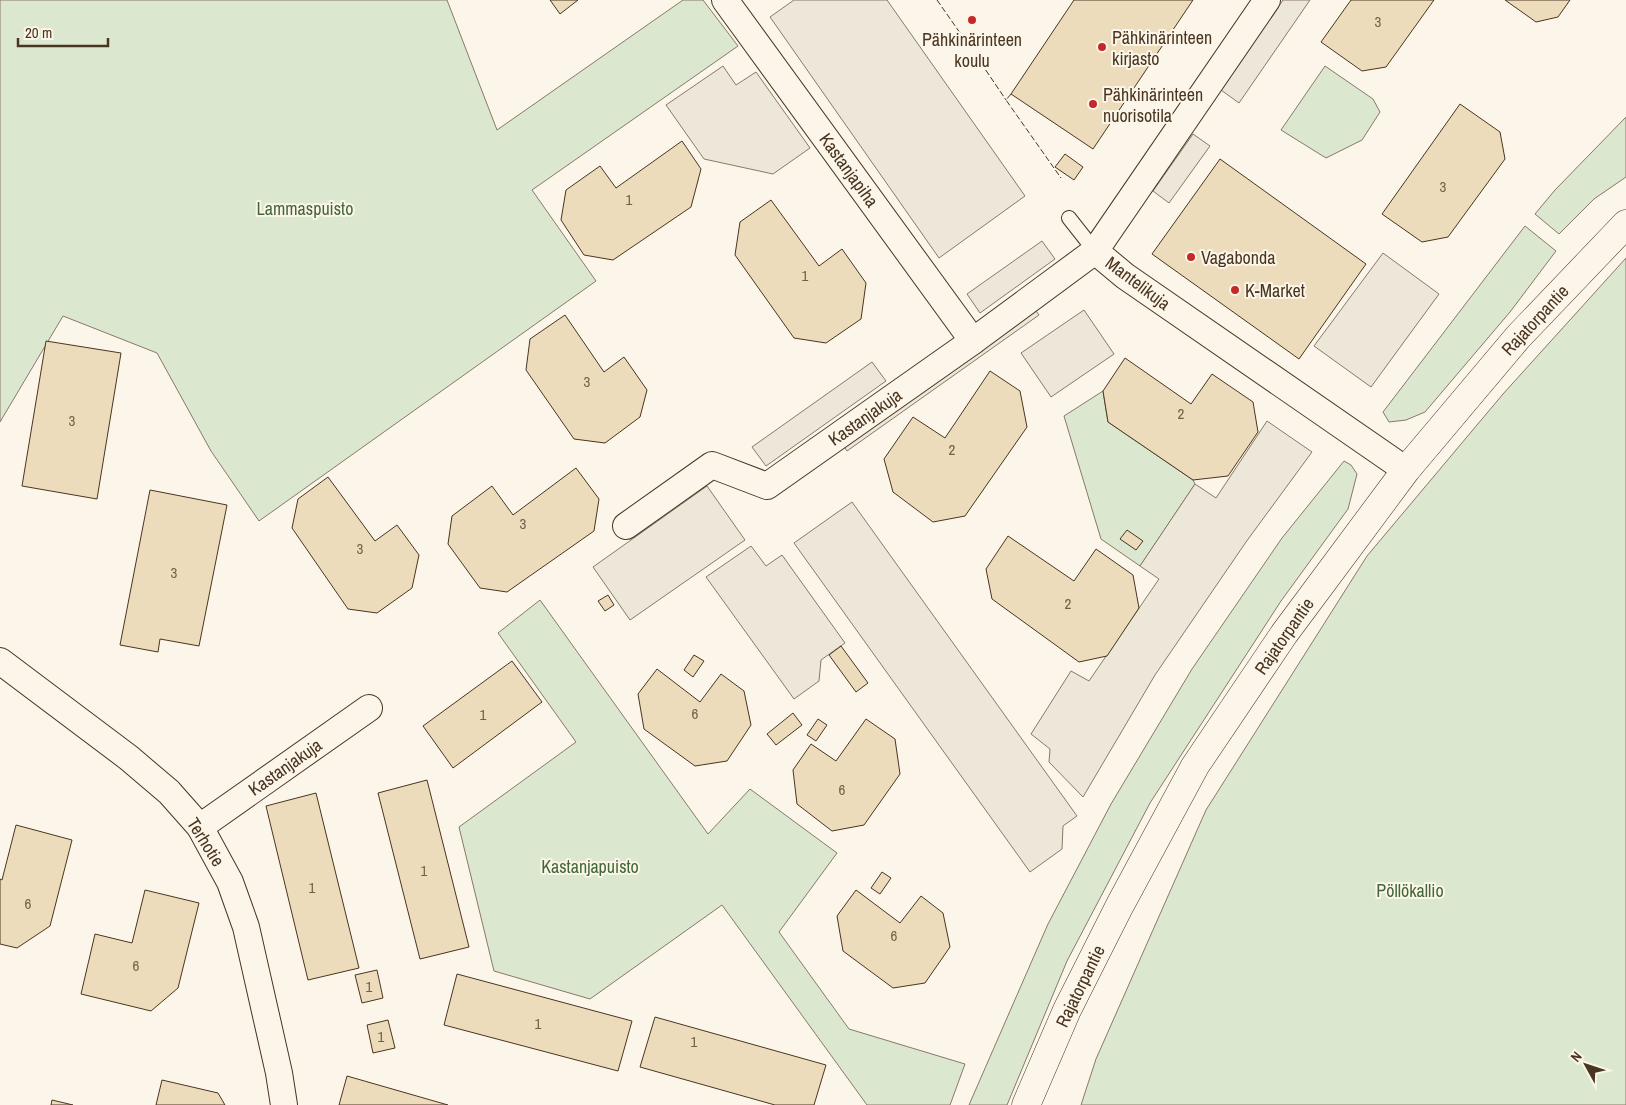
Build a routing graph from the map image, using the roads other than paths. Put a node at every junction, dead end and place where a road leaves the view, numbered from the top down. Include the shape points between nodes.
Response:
1 (725, 0) edge
2 (1267, 0) edge
3 (1069, 218) dead end
4 (1626, 224) edge
5 (1095, 251) junction
6 (972, 341) junction
7 (1406, 470) junction
8 (626, 526) dead end
9 (0, 661) edge
10 (369, 708) dead end
11 (200, 827) junction
12 (284, 1105) edge
13 (1026, 1105) edge

1 - 6 street, Kastanjapiha
2 - 5 street, Mantelikuja
3 - 5 lane
4 - 7 main road, Rajatorpantie via 1518,337
5 - 6 street, Kastanjakuja
5 - 7 street, Mantelikuja via 1125,276
6 - 8 street, Kastanjakuja via 767,486 712,465
7 - 13 main road, Rajatorpantie via 1284,634 1195,766 1067,1010
9 - 11 street, Terhotie via 129,758 169,792
10 - 11 street, Kastanjakuja
11 - 12 street, Terhotie via 230,882 246,928

